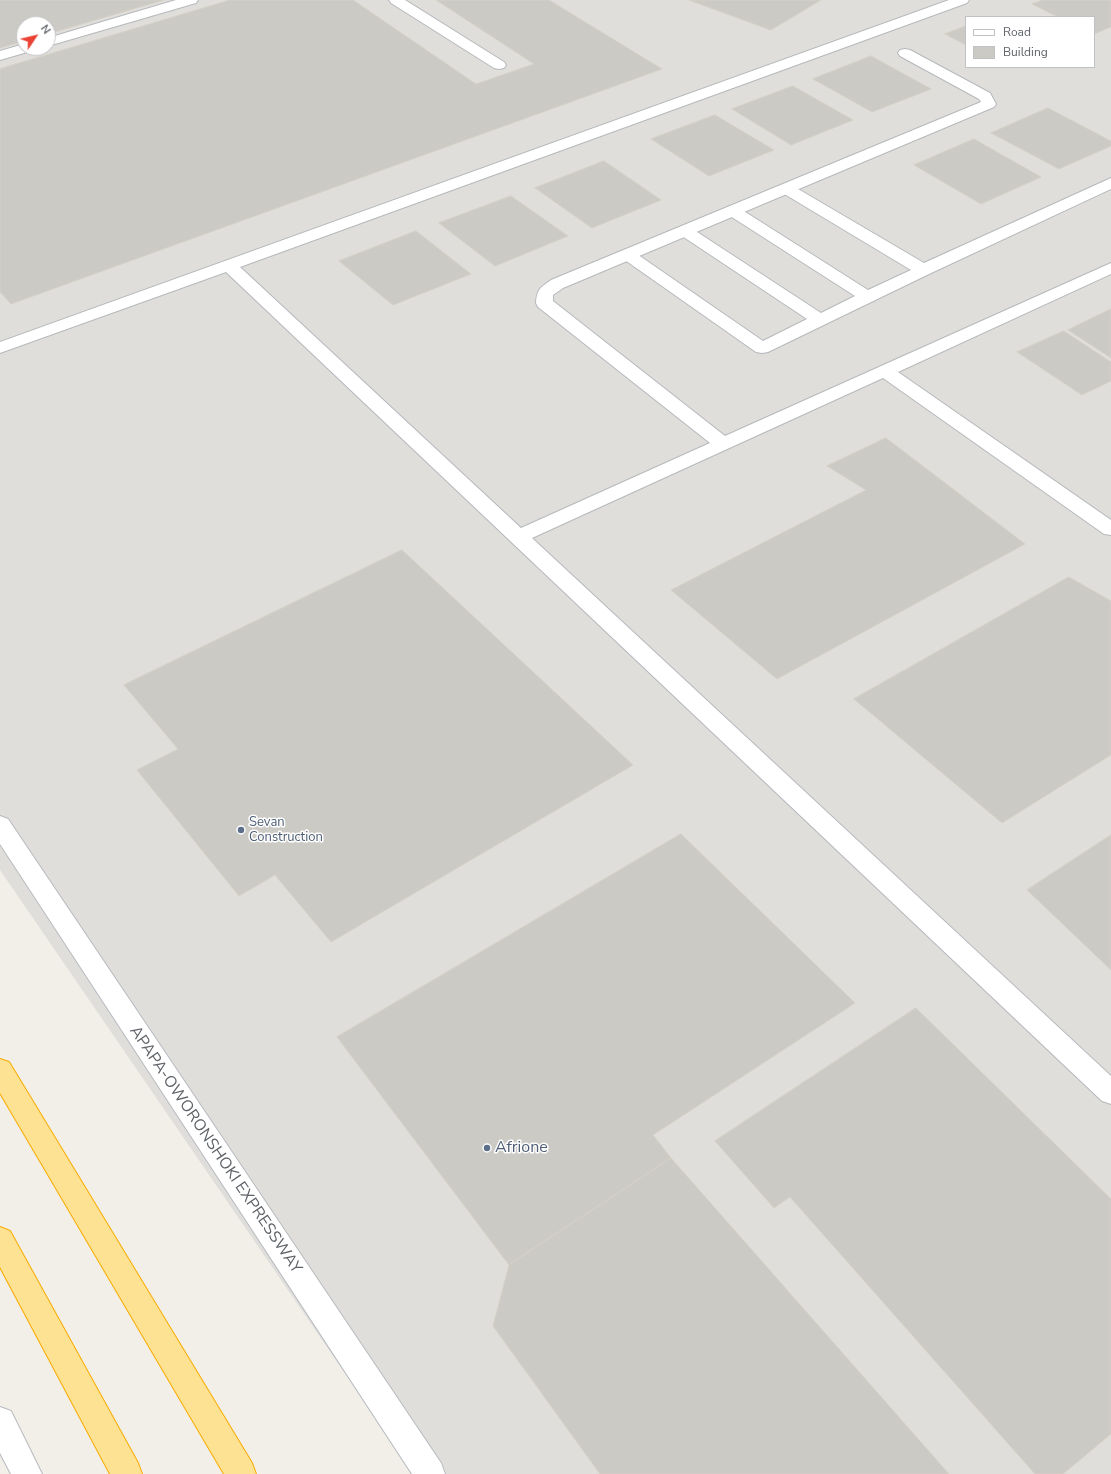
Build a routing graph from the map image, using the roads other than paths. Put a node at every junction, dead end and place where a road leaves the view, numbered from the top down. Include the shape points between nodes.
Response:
1 (191, 0) edge
2 (396, 0) edge
3 (962, 0) edge
4 (56, 40) edge
5 (16, 51) edge
6 (905, 53) dead end
7 (0, 56) edge
8 (499, 65) dead end
9 (1111, 183) edge
10 (787, 189) junction
11 (733, 211) junction
12 (685, 231) junction
13 (628, 255) junction
14 (229, 266) junction
15 (1111, 268) edge
16 (923, 270) junction
17 (868, 297) junction
18 (820, 320) junction
19 (0, 348) edge
20 (885, 371) junction
21 (723, 444) junction
22 (1111, 529) edge
23 (518, 537) junction
24 (0, 825) edge
25 (0, 1070) edge
26 (1111, 1093) edge
27 (0, 1240) edge
28 (0, 1422) edge
29 (27, 1474) edge
30 (127, 1474) edge
31 (241, 1474) edge
32 (430, 1474) edge

1 - 4 street
2 - 8 street
3 - 14 street
5 - 7 street
6 - 10 street via 985,96 989,104
9 - 16 street
10 - 11 street
10 - 16 street
11 - 12 street
11 - 17 street
12 - 13 street
12 - 18 street
13 - 18 street via 762,348
13 - 21 street via 557,284 545,293 544,304
14 - 19 street
14 - 23 street
15 - 20 street
16 - 17 street
17 - 18 street
20 - 21 street
20 - 22 street
21 - 23 street
23 - 26 street
24 - 32 street, APAPA-OWORONSHOKI EXPRESSWAY
25 - 31 highway
27 - 30 highway
28 - 29 street

